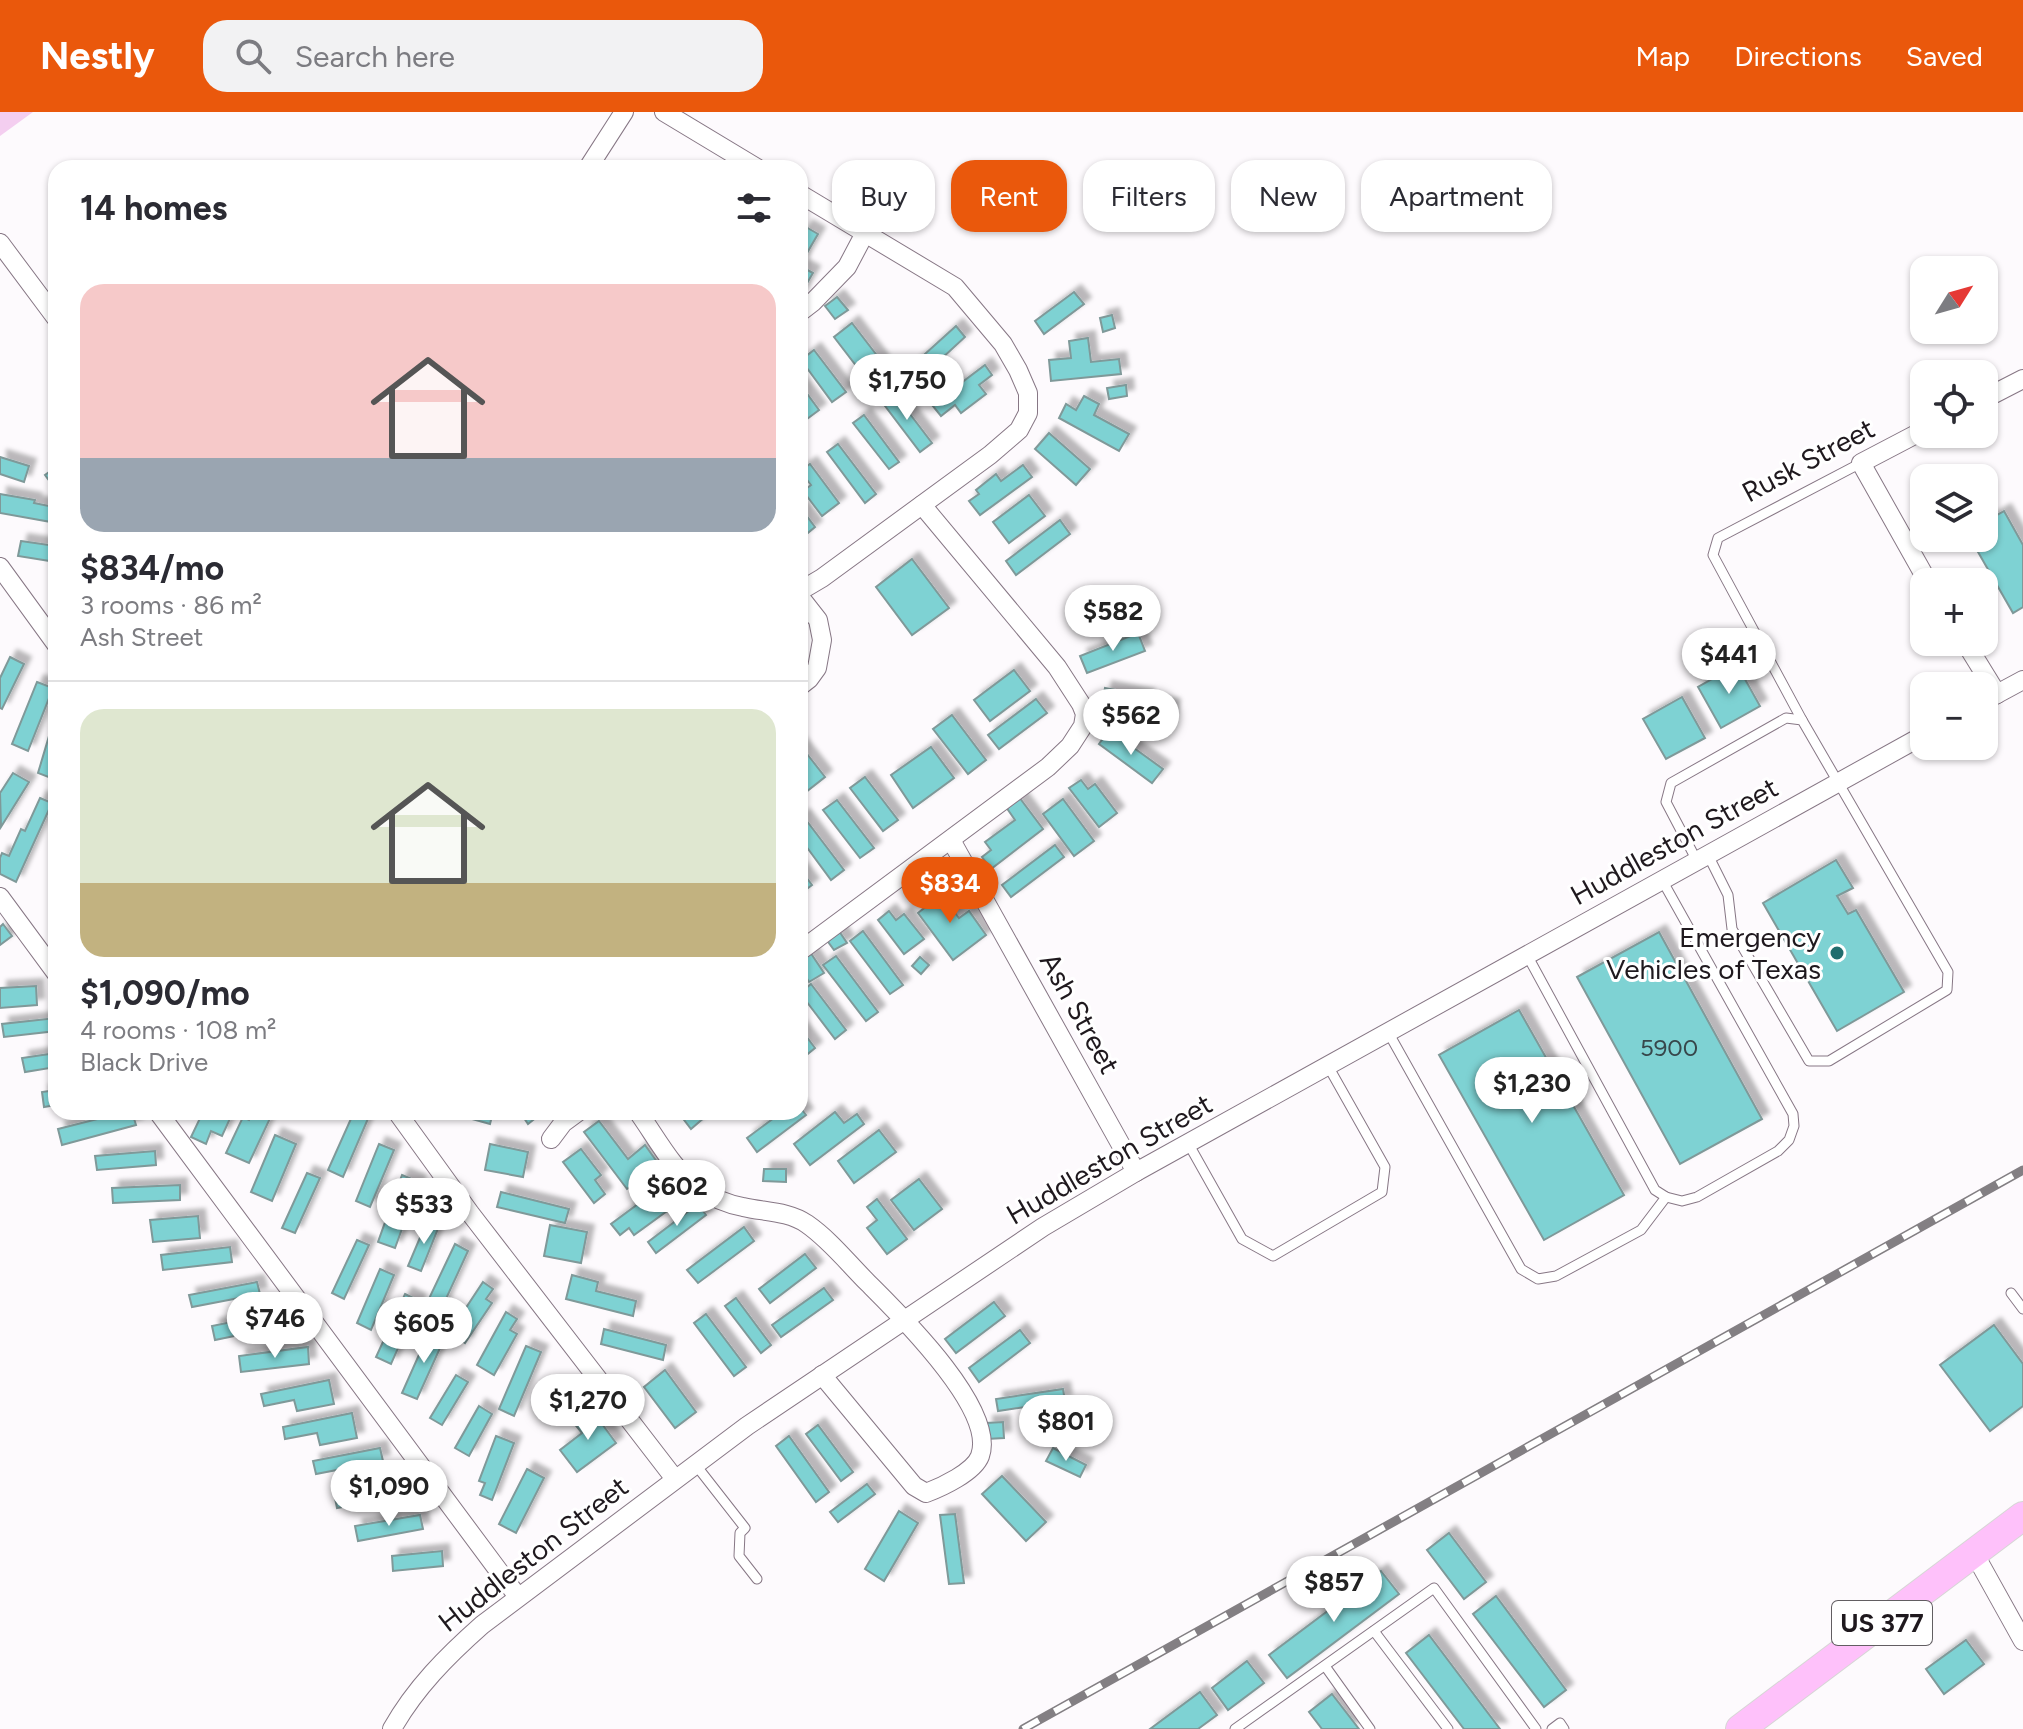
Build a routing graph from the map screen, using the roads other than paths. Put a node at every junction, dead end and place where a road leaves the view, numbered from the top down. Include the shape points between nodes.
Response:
1 (624, 112) edge
2 (664, 112) edge
3 (593, 160) edge
4 (744, 160) edge
5 (808, 199) edge
6 (865, 233) junction
7 (0, 243) edge
8 (808, 306) edge
9 (48, 307) edge
10 (2023, 379) edge
11 (1998, 392) edge
12 (1910, 437) edge
13 (1861, 463) junction
14 (922, 505) junction
15 (0, 567) edge
16 (1920, 568) edge
17 (808, 586) edge
18 (808, 607) edge
19 (48, 633) edge
20 (808, 680) edge
21 (2023, 680) edge
22 (1998, 694) edge
23 (1802, 720) junction
24 (1910, 743) edge
25 (1837, 783) junction
26 (951, 840) junction
27 (1702, 858) junction
28 (1662, 880) junction
29 (0, 897) edge
30 (808, 945) edge
31 (1527, 955) junction
32 (48, 962) edge
33 (1388, 1032) junction
34 (1328, 1066) junction
35 (164, 1120) edge
36 (403, 1120) edge
37 (567, 1120) edge
38 (644, 1120) edge
39 (551, 1139) dead end
40 (1188, 1143) junction
41 (1136, 1172) junction
42 (1666, 1197) junction
43 (2011, 1293) dead end
44 (2023, 1309) edge
45 (904, 1319) junction
46 (822, 1375) junction
47 (695, 1464) junction
48 (675, 1479) junction
49 (2023, 1516) edge
50 (1974, 1553) junction
51 (757, 1579) dead end
52 (518, 1597) junction
53 (1374, 1631) junction
54 (2022, 1636) edge
55 (1325, 1666) junction
56 (1241, 1727) edge
57 (392, 1729) edge
58 (1370, 1729) edge
59 (1448, 1729) edge
60 (1536, 1729) edge
61 (1552, 1729) edge
62 (1564, 1729) edge
63 (1740, 1729) edge

1 - 3 street
2 - 4 street
5 - 6 street
6 - 8 street via 847,267
6 - 14 street via 955,287 1003,344 1028,393 1028,413 1019,430
7 - 9 street
10 - 11 street
12 - 13 street, Rusk Street
13 - 16 street
13 - 23 lane, Rusk Street via 1718,538 1713,555
14 - 17 street
14 - 26 street via 1057,667 1085,714 1070,746 1048,767
15 - 19 street
18 - 20 street via 818,620 822,640 817,668
21 - 22 street
23 - 25 lane
23 - 27 lane via 1786,718 1671,783 1666,802
24 - 25 street, Huddleston Street
25 - 27 street, Huddleston Street
25 - 27 lane via 1948,972 1947,990 1829,1061 1809,1061 1744,952 1732,929 1728,895
26 - 30 street
26 - 41 street, Ash Street
27 - 28 street, Huddleston Street
28 - 31 street, Huddleston Street
28 - 42 lane via 1793,1114 1794,1126 1778,1151 1697,1197
29 - 32 street
31 - 33 street, Huddleston Street
31 - 42 lane via 1655,1190
33 - 34 street, Huddleston Street
33 - 42 lane via 1521,1269 1538,1279 1556,1276 1641,1230
34 - 40 street, Huddleston Street
34 - 40 lane via 1385,1167 1382,1192 1273,1256 1242,1239
35 - 52 street
36 - 48 street
37 - 39 street
38 - 45 street via 695,1186 741,1207 804,1222
40 - 41 street, Huddleston Street
41 - 45 street, Huddleston Street
43 - 44 lane
45 - 46 street, Huddleston Street
45 - 46 street via 950,1372 976,1418 980,1457 968,1470 926,1493 914,1486
46 - 47 street, Huddleston Street
47 - 48 street, Huddleston Street
47 - 51 lane via 745,1528 739,1556
48 - 52 street, Huddleston Street
49 - 50 main road, US 377
50 - 54 street
50 - 63 main road, US 377
52 - 57 street, Huddleston Street via 443,1660
53 - 55 lane
53 - 59 lane
53 - 60 lane via 1434,1588
55 - 56 lane
55 - 58 lane
61 - 62 lane via 1560,1723

